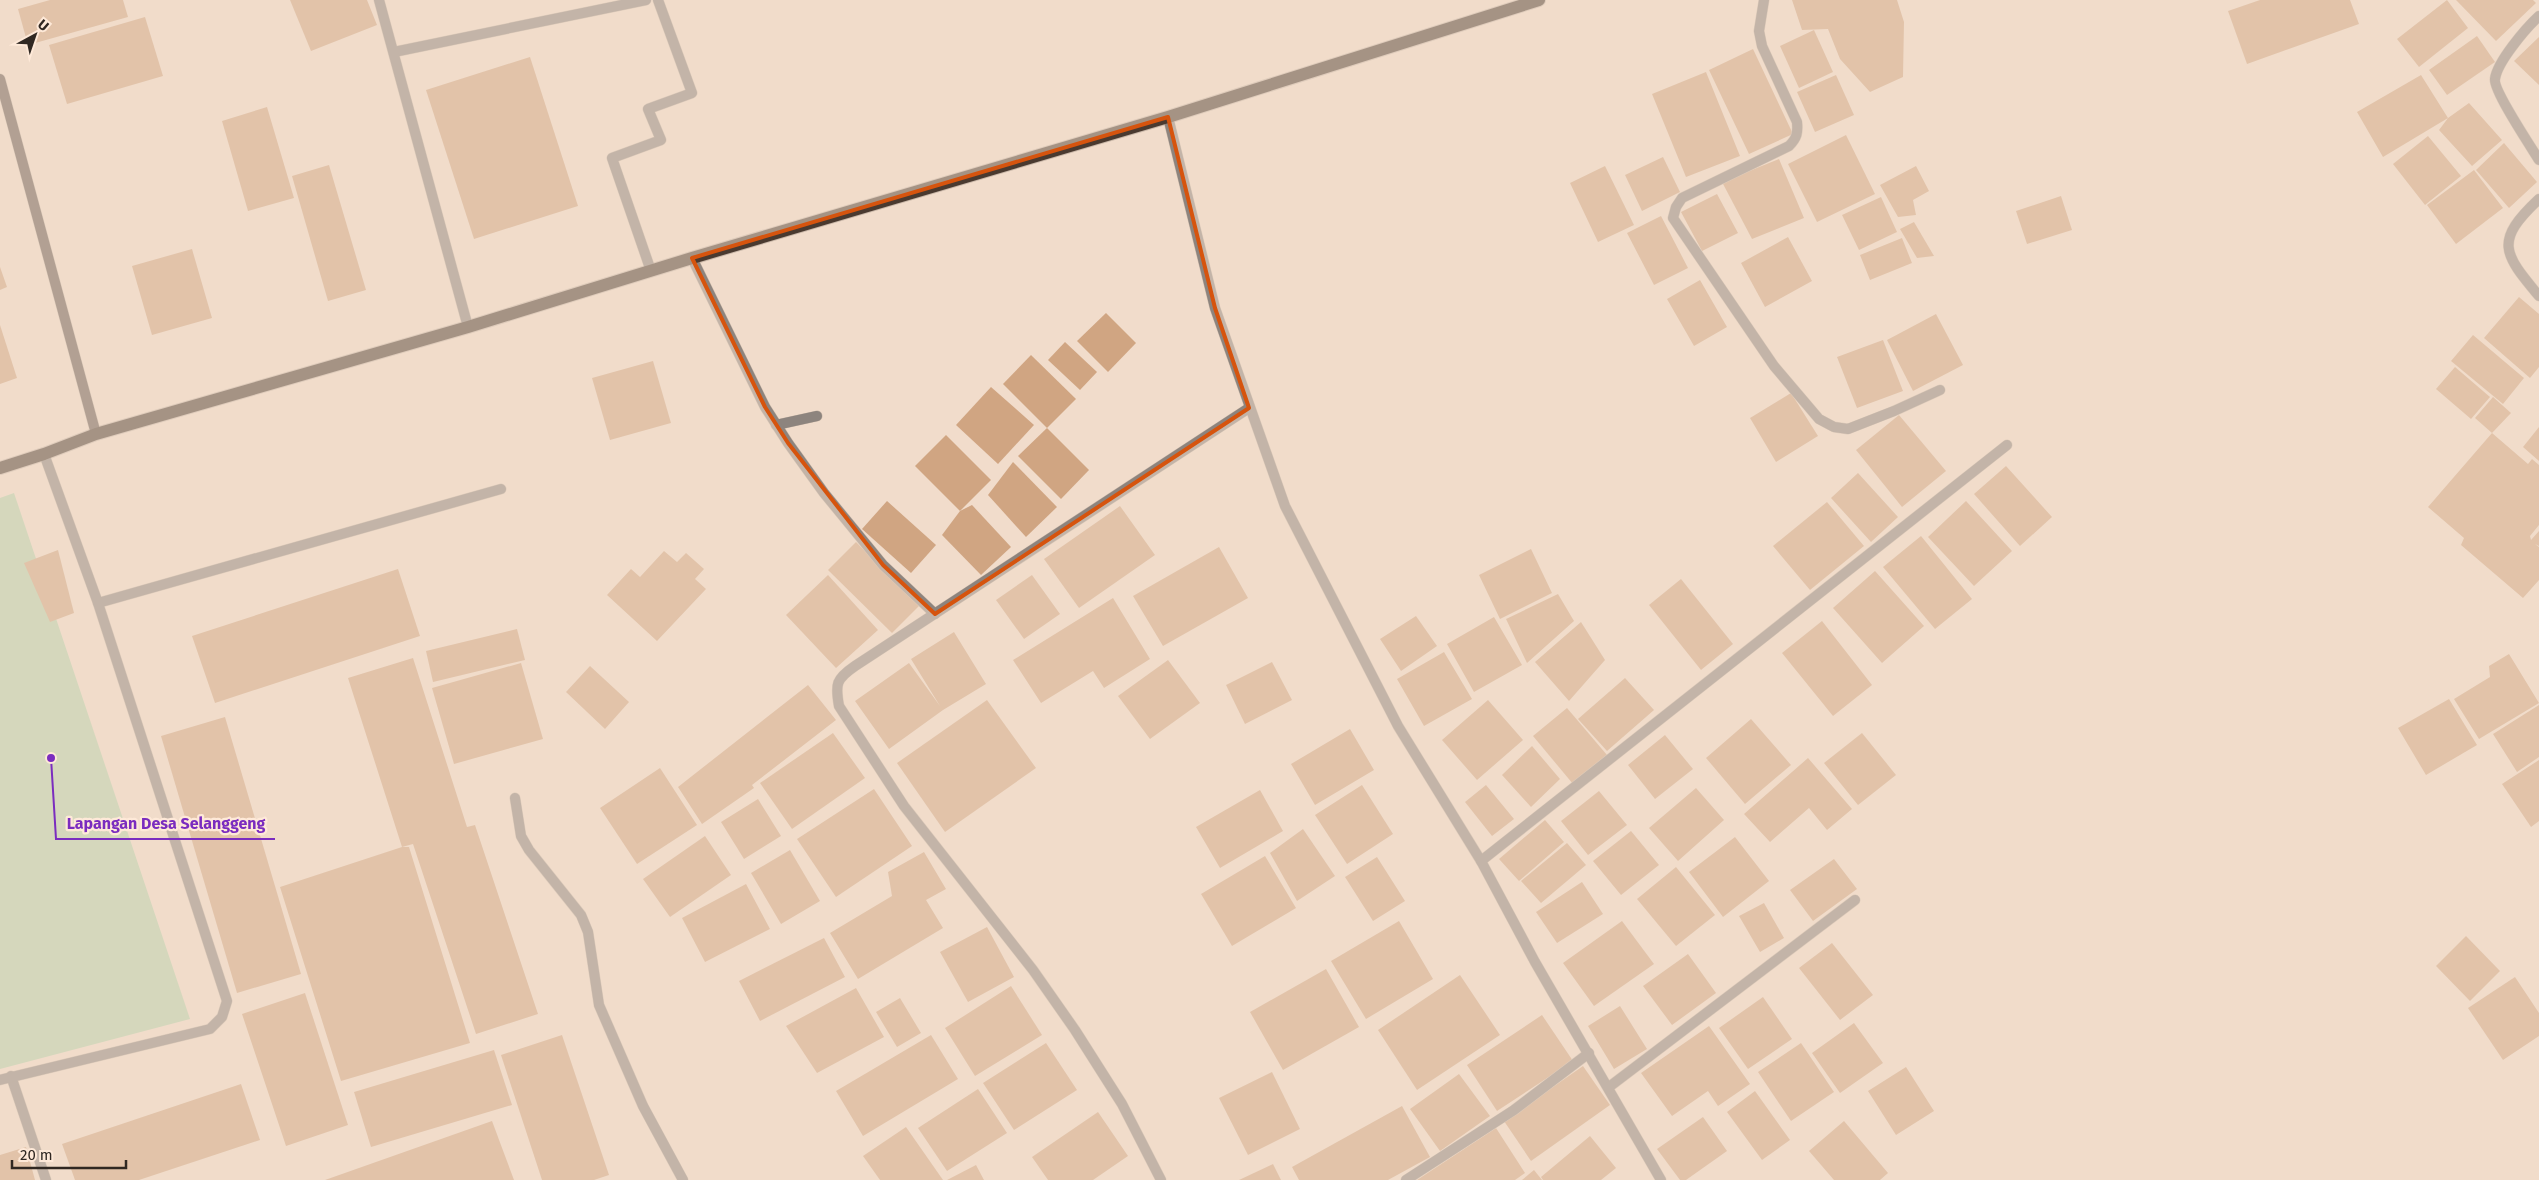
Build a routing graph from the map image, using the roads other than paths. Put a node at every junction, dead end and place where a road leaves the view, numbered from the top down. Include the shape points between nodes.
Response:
1 (379, 0) edge
2 (646, 0) edge
3 (658, 0) edge
4 (1539, 0) edge
5 (1764, 0) edge
6 (2539, 16) edge
7 (394, 52) junction
8 (0, 79) edge
9 (1168, 117) junction
10 (2539, 160) edge
11 (2539, 199) edge
12 (692, 258) junction
13 (651, 271) junction
14 (2539, 296) edge
15 (468, 327) junction
16 (1940, 390) dead end
17 (1249, 408) junction
18 (817, 416) dead end
19 (776, 425) junction
20 (96, 434) junction
21 (2007, 444) dead end
22 (44, 454) junction
23 (0, 468) edge
24 (501, 489) dead end
25 (98, 603) junction
26 (935, 614) junction
27 (515, 798) dead end
28 (1480, 861) junction
29 (1855, 900) dead end
30 (1589, 1053) junction
31 (11, 1076) junction
32 (0, 1080) edge
33 (1609, 1088) junction
34 (46, 1180) edge
35 (684, 1180) edge
36 (1161, 1180) edge
37 (1406, 1180) edge
38 (1661, 1180) edge

1 - 7 street
2 - 7 street
3 - 13 street via 692,93 648,109 661,140 612,158
4 - 9 main road
5 - 16 street via 1759,31 1762,46 1796,122 1795,140 1789,146 1682,198 1673,218 1774,366 1819,418 1834,427 1848,430
6 - 10 street via 2502,63 2495,80 2498,93
7 - 15 street
8 - 20 street
9 - 12 main road
9 - 17 street via 1215,308
11 - 14 street via 2510,234 2507,249 2516,269
12 - 13 main road
12 - 19 street
13 - 15 main road
15 - 20 main road
17 - 26 street
17 - 28 street via 1285,506 1341,618 1398,726
18 - 19 street
19 - 26 street via 824,493 883,565
20 - 22 main road
21 - 28 street
22 - 23 main road
22 - 25 street
24 - 25 street
25 - 31 street via 227,1001 222,1017 210,1029
26 - 36 street via 840,676 836,690 839,706 904,806 1033,970 1075,1030 1122,1104
27 - 35 street via 521,836 581,915 588,932 599,1005 643,1106
28 - 30 street
29 - 33 street
30 - 33 street
30 - 37 street via 1514,1110
31 - 32 street
31 - 34 street
33 - 38 street

